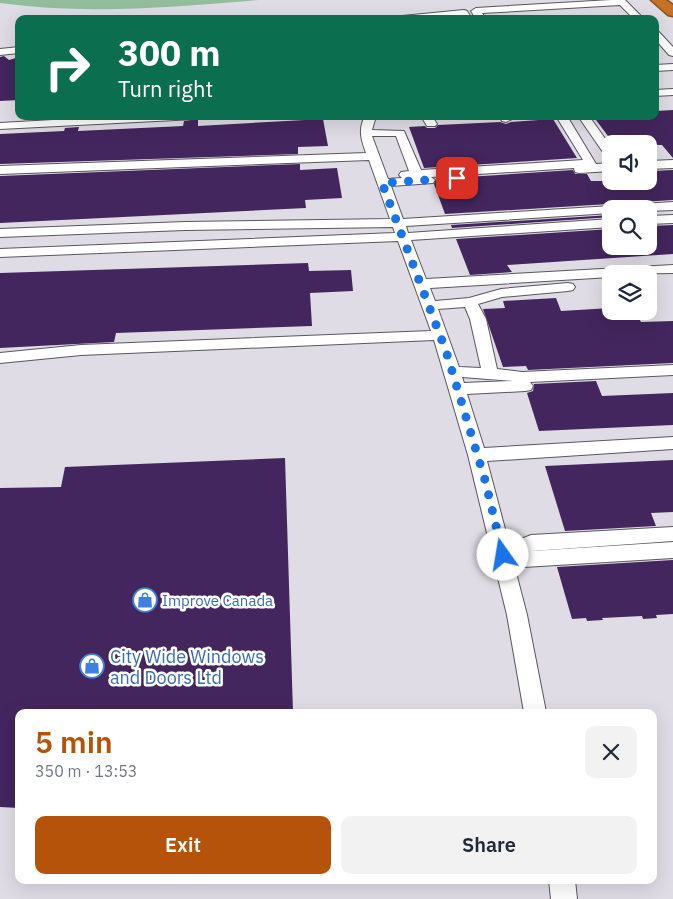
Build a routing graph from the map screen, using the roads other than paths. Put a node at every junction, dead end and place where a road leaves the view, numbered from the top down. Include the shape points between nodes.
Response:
1 (445, 15) edge
2 (465, 15) edge
3 (478, 15) edge
4 (636, 15) edge
5 (659, 39) edge
6 (15, 50) edge
7 (0, 52) edge
8 (670, 54) edge
9 (673, 67) edge
10 (659, 68) edge
11 (673, 92) edge
12 (659, 93) edge
13 (15, 114) edge
14 (0, 116) edge
15 (117, 120) edge
16 (368, 120) edge
17 (564, 120) edge
18 (586, 120) edge
19 (0, 126) edge
20 (366, 133) junction
21 (602, 142) edge
22 (374, 156) junction
23 (673, 164) edge
24 (657, 165) edge
25 (602, 167) edge
26 (0, 170) edge
27 (416, 174) junction
28 (381, 179) junction
29 (673, 206) edge
30 (657, 207) edge
31 (602, 210) edge
32 (673, 219) edge
33 (657, 220) edge
34 (602, 223) edge
35 (216, 225) junction
36 (138, 228) junction
37 (400, 230) junction
38 (0, 233) edge
39 (214, 245) junction
40 (136, 248) junction
41 (0, 253) edge
42 (673, 269) edge
43 (673, 279) edge
44 (657, 280) edge
45 (420, 284) junction
46 (602, 284) edge
47 (470, 302) junction
48 (428, 306) junction
49 (440, 335) junction
50 (0, 358) edge
51 (673, 370) edge
52 (452, 372) junction
53 (490, 373) junction
54 (673, 378) edge
55 (458, 390) junction
56 (673, 444) edge
57 (477, 455) junction
58 (673, 534) edge
59 (673, 550) edge
60 (503, 555) junction
61 (534, 709) edge
62 (562, 884) edge
63 (564, 899) edge

1 - 2 street
3 - 4 street via 476,11 622,2
5 - 8 street
6 - 7 street
9 - 10 street
11 - 12 street
13 - 14 street
15 - 19 street
16 - 20 street
17 - 27 street via 592,164
18 - 21 street
20 - 22 street
20 - 27 street via 400,133
22 - 26 street
22 - 28 street
23 - 24 street
25 - 28 street
27 - 28 street
28 - 37 street
29 - 30 street
31 - 37 street
32 - 33 street
34 - 37 street
35 - 36 street
35 - 37 street
35 - 39 street
36 - 38 street
36 - 40 street
37 - 39 street
37 - 45 street
39 - 40 street
40 - 41 street
42 - 45 street
43 - 44 street
45 - 48 street
46 - 47 street via 501,293
47 - 48 street
47 - 53 street via 478,319
48 - 49 street
49 - 50 street via 81,350
49 - 52 street
51 - 53 street via 522,377
52 - 53 street
52 - 55 street
54 - 55 street
55 - 57 street
56 - 57 street
57 - 60 street
58 - 60 street via 531,543
59 - 60 street via 524,559
60 - 61 street
62 - 63 street

